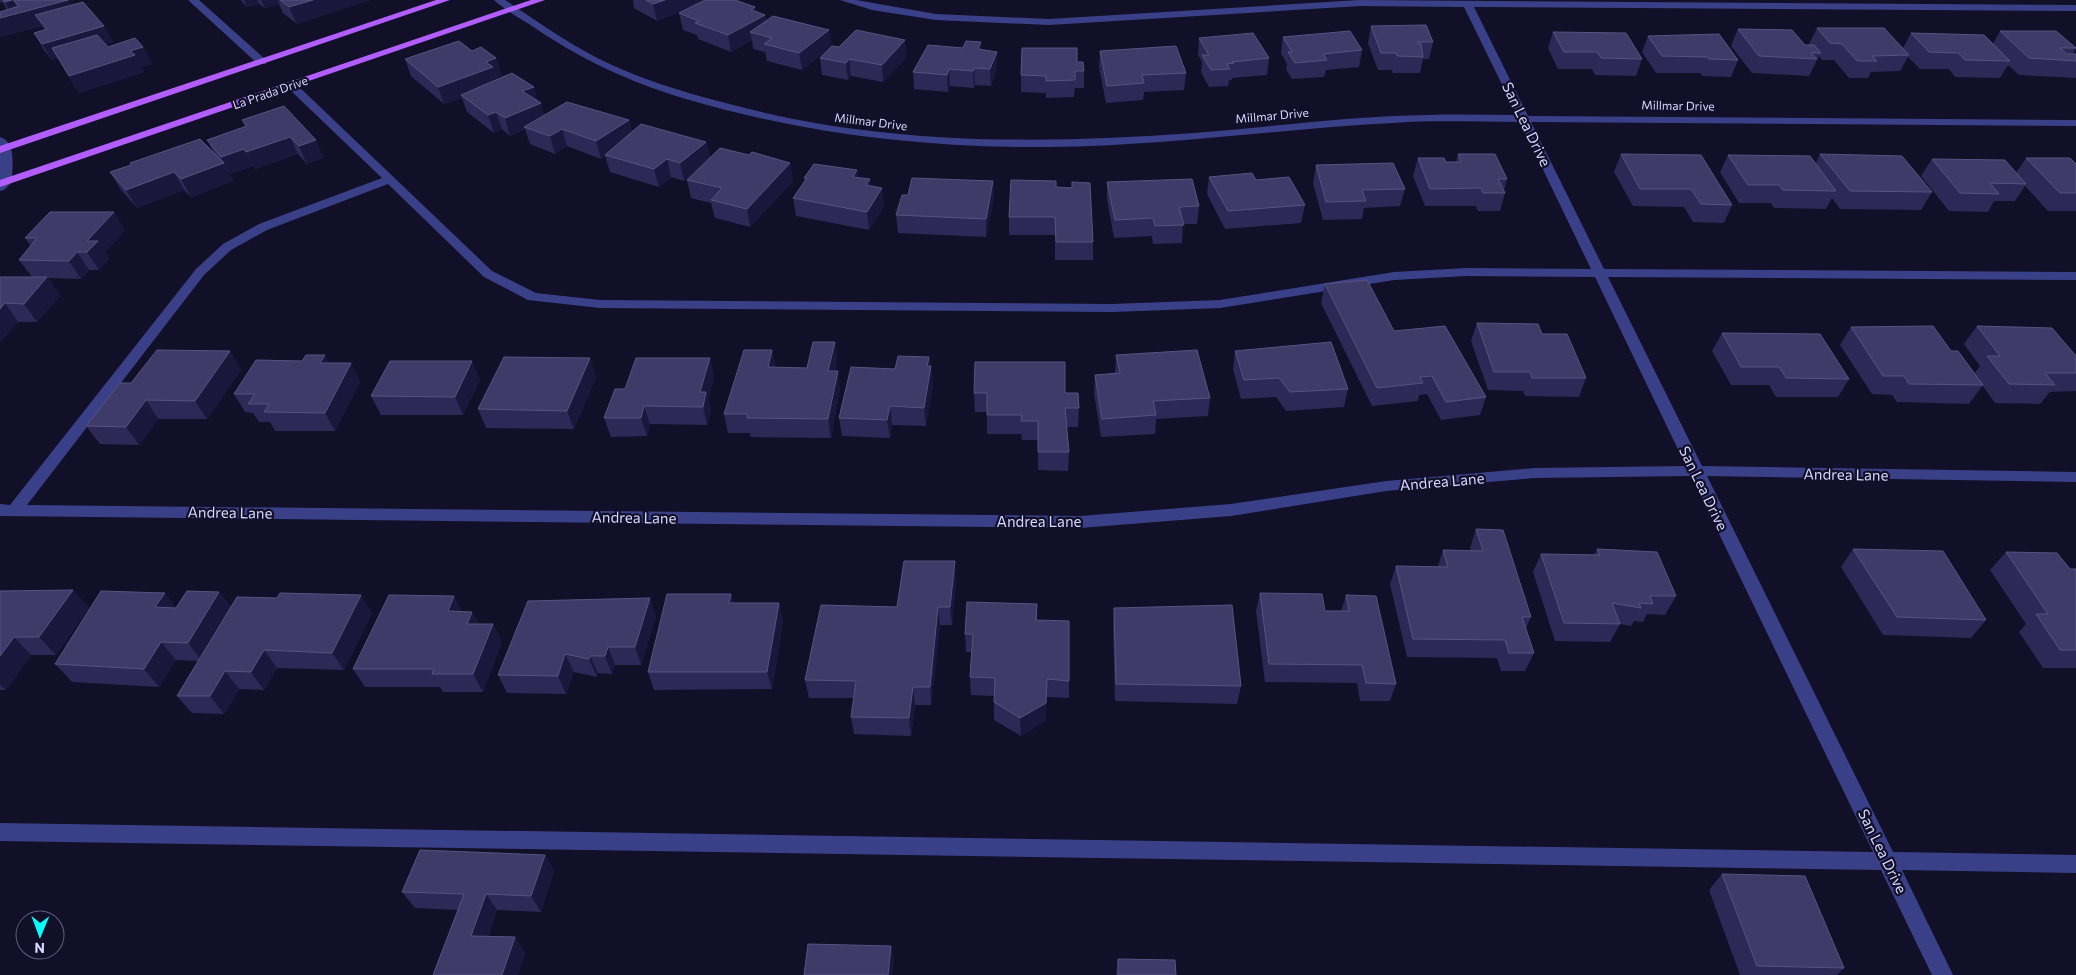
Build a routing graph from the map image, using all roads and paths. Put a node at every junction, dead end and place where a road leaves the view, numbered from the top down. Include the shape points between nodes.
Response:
1 (192, 0) edge
2 (445, 0) edge
3 (499, 0) edge
4 (540, 0) edge
5 (845, 0) edge
6 (1467, 2) edge
7 (2076, 8) edge
8 (513, 9) junction
9 (262, 62) junction
10 (291, 85) junction
11 (1524, 118) junction
12 (2076, 123) edge
13 (2, 146) edge
14 (391, 179) junction
15 (2, 185) edge
16 (1598, 272) junction
17 (2076, 276) edge
18 (1695, 471) junction
19 (2076, 477) edge
20 (7, 510) edge
21 (0, 832) edge
22 (1887, 859) junction
23 (2076, 864) edge
24 (1943, 975) edge

1 - 9 street
2 - 9 main road
3 - 8 street, Millmar Drive
4 - 8 main road, La Prada Drive
5 - 6 street via 936,17 1049,22 1304,6
6 - 7 street
6 - 11 street, San Lea Drive
8 - 10 main road, La Prada Drive
8 - 11 street, Millmar Drive via 595,61 649,85 758,116 846,133 942,142 1046,143 1162,138 1365,120
9 - 13 main road
10 - 14 street
10 - 15 main road, La Prada Drive
11 - 12 street, Millmar Drive
11 - 16 street, San Lea Drive
13 - 15 street
14 - 16 street via 488,274 533,297 600,304 1112,308 1220,304 1394,276 1466,272
14 - 20 street via 263,227 227,247 200,272
16 - 17 street
16 - 18 street, San Lea Drive
18 - 19 street, Andrea Lane
18 - 20 street, Andrea Lane via 1534,473 1386,486 1231,510 1080,522
18 - 22 street, San Lea Drive
21 - 22 street
22 - 23 street
22 - 24 street, San Lea Drive

